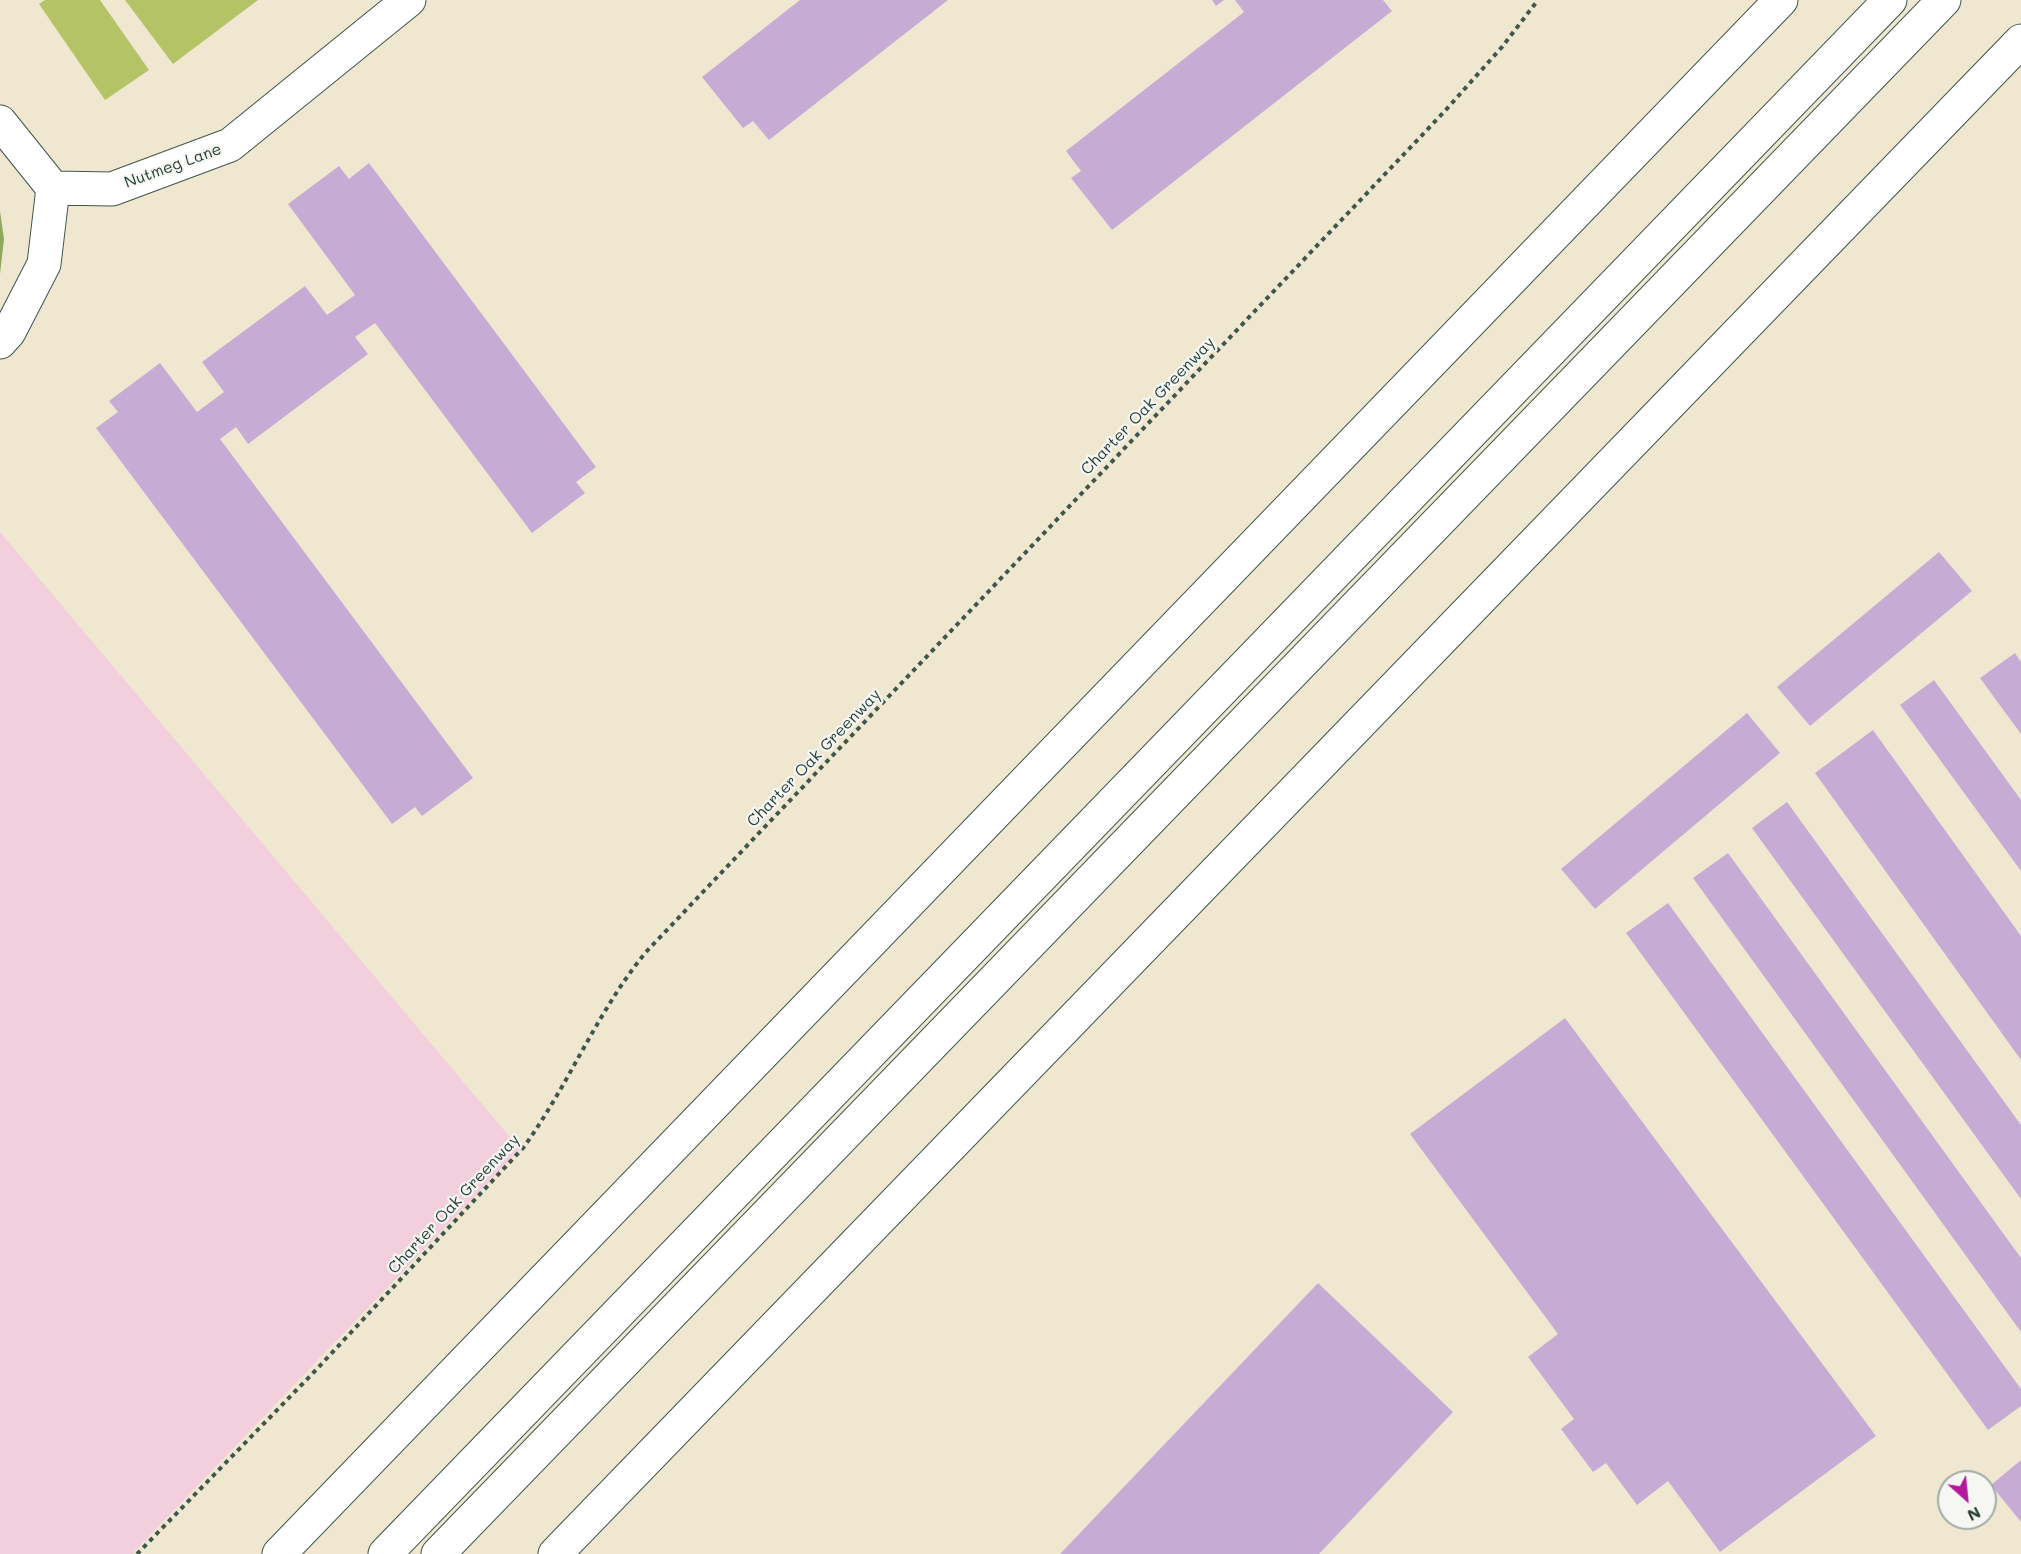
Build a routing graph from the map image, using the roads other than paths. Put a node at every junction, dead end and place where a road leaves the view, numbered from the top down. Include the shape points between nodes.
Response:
1 (409, 0) edge
2 (1781, 0) edge
3 (1890, 0) edge
4 (1944, 0) edge
5 (2021, 41) edge
6 (0, 122) edge
7 (53, 188) junction
8 (0, 342) edge
9 (279, 1554) edge
10 (385, 1554) edge
11 (438, 1554) edge
12 (555, 1554) edge

1 - 7 main road, Nutmeg Lane via 230,145 112,189
2 - 9 main road
3 - 10 main road
4 - 11 main road
5 - 12 main road
6 - 7 main road
7 - 8 main road via 44,264

